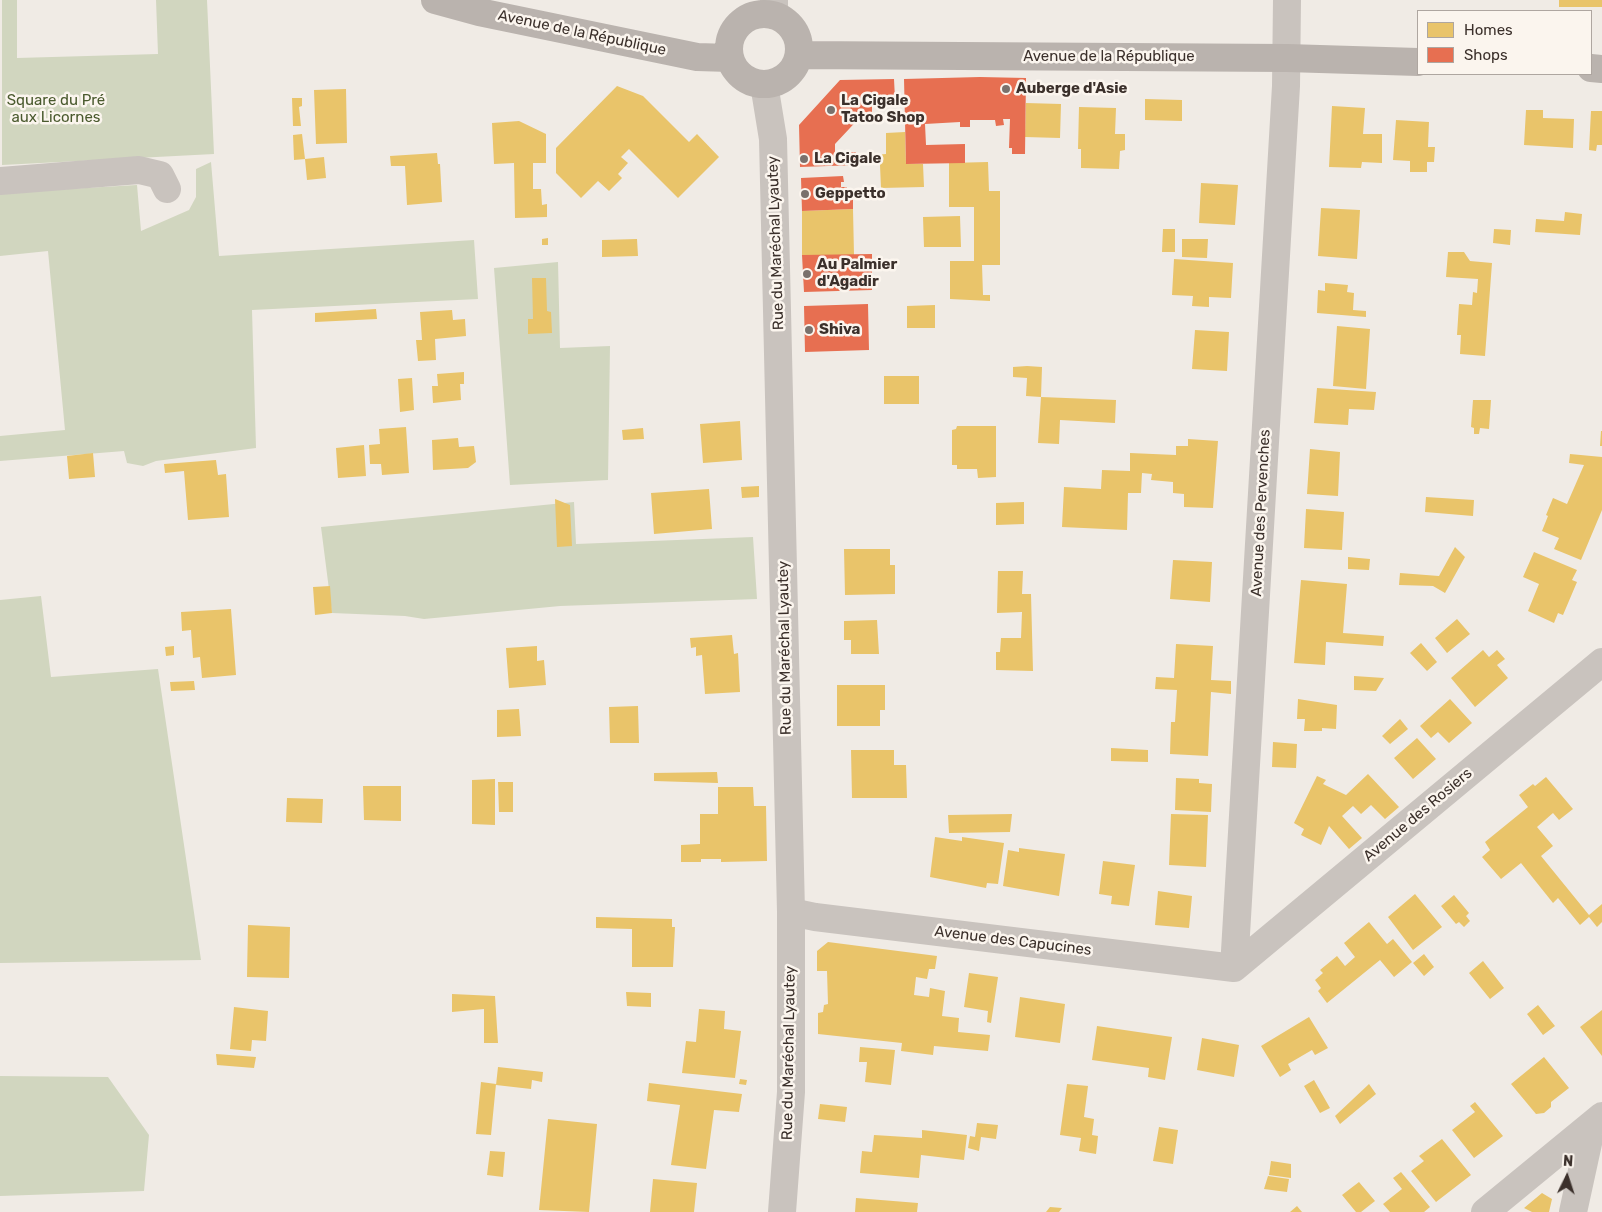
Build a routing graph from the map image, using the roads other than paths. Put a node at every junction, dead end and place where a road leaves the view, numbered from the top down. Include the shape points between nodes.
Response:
1 (435, 0) edge
2 (1287, 0) edge
3 (774, 7) edge
4 (799, 55) junction
5 (730, 58) junction
6 (1287, 58) junction
7 (1417, 62) edge
8 (764, 84) junction
9 (0, 181) edge
10 (168, 189) dead end
11 (1602, 662) edge
12 (792, 912) junction
13 (1234, 968) junction
14 (1597, 1121) edge
15 (782, 1212) edge
16 (1486, 1212) edge
17 (1573, 1212) edge

1 - 5 main road, Avenue de la République via 697,57
2 - 6 street, Avenue des Pervenches
3 - 4 main road via 796,32
3 - 5 main road via 739,23 730,38
4 - 6 main road, Avenue de la République
4 - 8 main road via 792,70 780,80
5 - 8 main road via 736,71 752,82
6 - 7 main road, Avenue de la République
6 - 13 street, Avenue des Pervenches
8 - 12 street, Rue du Maréchal Lyautey via 773,139
9 - 10 street via 138,170 160,175
11 - 13 street, Avenue des Rosiers
12 - 13 street, Avenue des Capucines
12 - 15 street, Rue du Maréchal Lyautey via 792,1092
14 - 16 street
14 - 17 street

